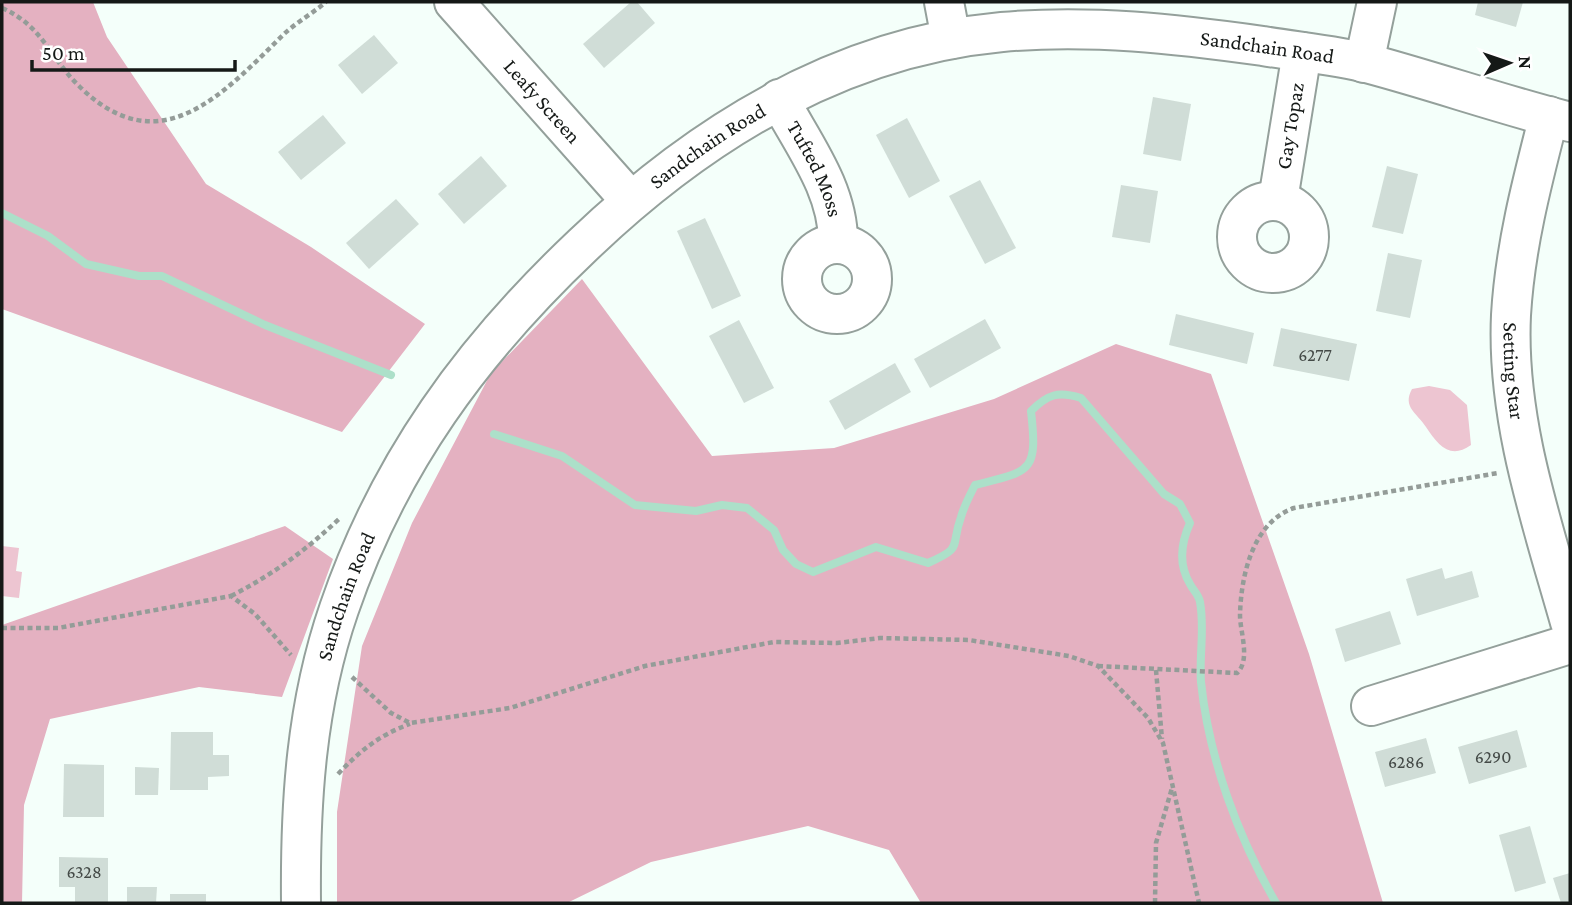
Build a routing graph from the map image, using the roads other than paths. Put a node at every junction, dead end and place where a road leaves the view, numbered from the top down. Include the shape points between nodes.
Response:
1 (454, 2) edge
2 (944, 2) edge
3 (1377, 2) edge
4 (951, 39) junction
5 (1302, 52) junction
6 (1364, 63) junction
7 (779, 99) junction
8 (1559, 119) edge
9 (630, 200) junction
10 (1278, 200) dead end
11 (838, 243) dead end
12 (1570, 622) edge
13 (1570, 644) edge
14 (1371, 706) dead end
15 (301, 903) edge

1 - 9 street, Leafy Screen
2 - 4 street
3 - 6 street
4 - 5 street, Sandchain Road via 1001,32 1116,30 1184,34
4 - 7 street, Sandchain Road via 833,74
5 - 6 street, Sandchain Road
5 - 10 street, Gay Topaz
6 - 8 street, Sandchain Road
7 - 9 street, Sandchain Road via 719,134
7 - 11 street, Tufted Moss via 831,195 838,218
8 - 12 street, Setting Star via 1524,214 1511,315 1512,371 1527,468
9 - 15 street, Sandchain Road via 527,298 459,379 396,477 361,551 322,667 301,794
13 - 14 street

